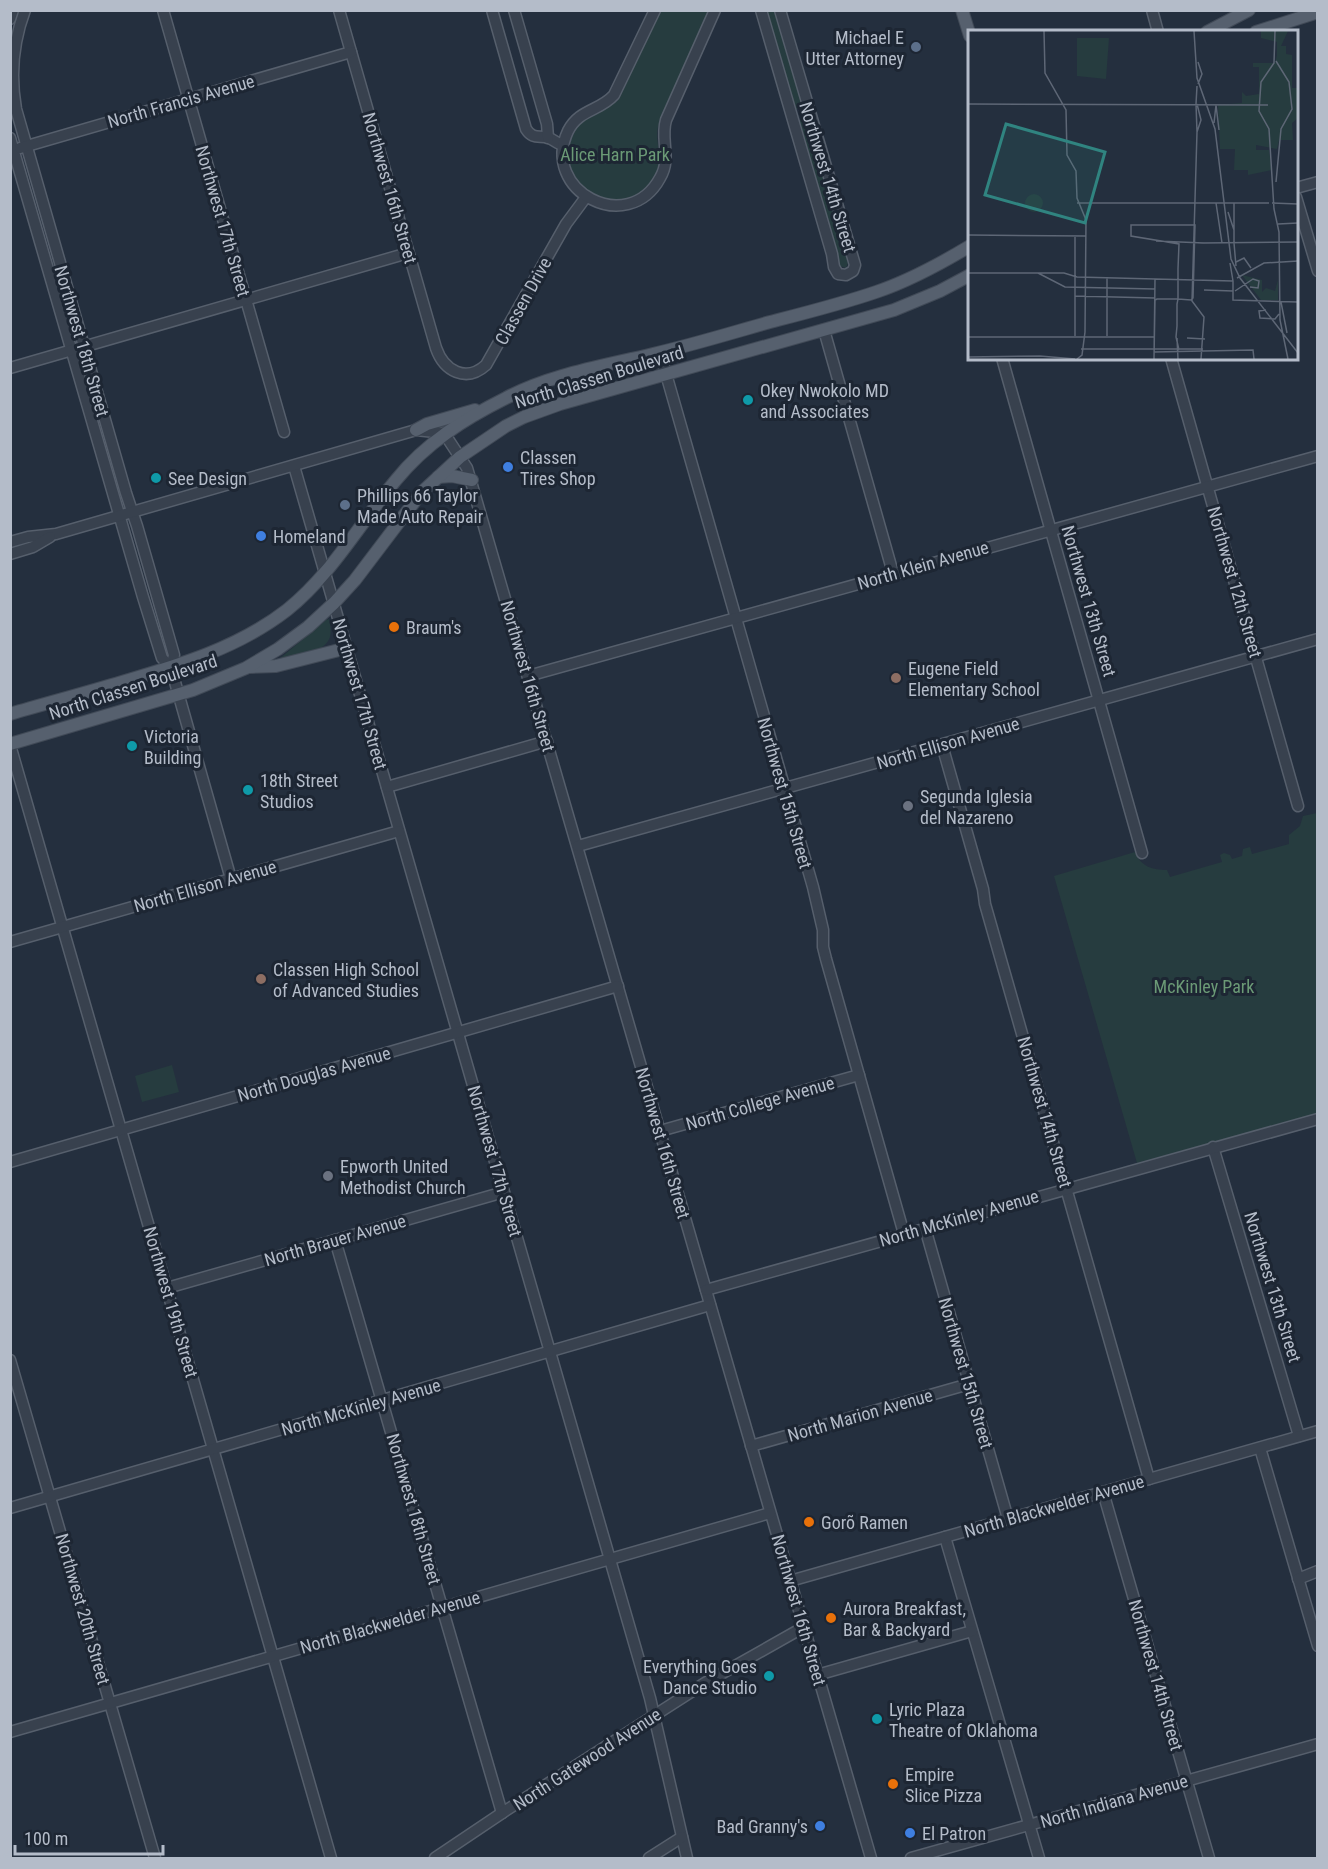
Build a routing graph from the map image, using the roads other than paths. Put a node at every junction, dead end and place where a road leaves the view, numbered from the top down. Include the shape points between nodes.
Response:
1 (13, 10) edge
2 (25, 10) edge
3 (163, 10) edge
4 (339, 10) edge
5 (492, 10) edge
6 (514, 10) edge
7 (655, 10) edge
8 (715, 10) edge
9 (761, 10) edge
10 (780, 10) edge
11 (962, 10) edge
12 (1152, 10) edge
13 (1250, 10) edge
14 (1317, 12) edge
15 (10, 19) edge
16 (1157, 30) edge
17 (1211, 30) edge
18 (1262, 30) edge
19 (968, 32) edge
20 (351, 52) junction
21 (188, 99) junction
22 (809, 111) junction
23 (791, 116) junction
24 (10, 138) edge
25 (548, 138) junction
26 (563, 145) junction
27 (26, 146) junction
28 (12, 150) edge
29 (1317, 182) edge
30 (1298, 187) edge
31 (586, 196) junction
32 (1298, 204) edge
33 (968, 247) edge
34 (408, 253) junction
35 (1317, 271) edge
36 (966, 279) edge
37 (246, 301) junction
38 (819, 309) junction
39 (824, 330) junction
40 (78, 349) junction
41 (660, 353) junction
42 (1003, 360) edge
43 (1172, 360) edge
44 (444, 364) joint
45 (10, 368) edge
46 (666, 374) junction
47 (491, 406) junction
48 (416, 430) junction
49 (284, 432) dead end
50 (444, 433) junction
51 (1317, 456) edge
52 (460, 457) junction
53 (294, 466) junction
54 (438, 477) junction
55 (472, 480) junction
56 (1208, 486) junction
57 (133, 512) junction
58 (120, 516) junction
59 (1050, 530) junction
60 (56, 534) junction
61 (10, 542) edge
62 (10, 554) edge
63 (325, 573) junction
64 (893, 573) junction
65 (152, 576) junction
66 (138, 580) junction
67 (334, 603) junction
68 (736, 618) junction
69 (1317, 639) edge
70 (346, 648) junction
71 (1257, 656) junction
72 (171, 668) junction
73 (246, 668) junction
74 (528, 676) junction
75 (178, 695) junction
76 (1099, 700) junction
77 (10, 714) edge
78 (547, 741) junction
79 (10, 745) edge
80 (942, 745) junction
81 (387, 787) junction
82 (784, 789) junction
83 (1298, 806) dead end
84 (399, 831) junction
85 (578, 846) junction
86 (1142, 853) dead end
87 (231, 879) junction
88 (63, 927) junction
89 (10, 942) edge
90 (618, 986) junction
91 (458, 1032) junction
92 (859, 1075) junction
93 (1317, 1119) edge
94 (121, 1130) junction
95 (660, 1131) junction
96 (1213, 1148) junction
97 (10, 1162) edge
98 (1067, 1188) junction
99 (504, 1192) junction
100 (925, 1228) junction
101 (904, 1234) junction
102 (336, 1240) junction
103 (167, 1288) junction
104 (706, 1290) junction
105 (710, 1305) junction
106 (550, 1352) junction
107 (10, 1360) edge
108 (969, 1384) junction
109 (382, 1401) junction
110 (1317, 1431) edge
111 (1299, 1437) junction
112 (751, 1446) junction
113 (1260, 1448) junction
114 (213, 1449) junction
115 (1149, 1479) junction
116 (1103, 1492) junction
117 (50, 1497) junction
118 (10, 1508) edge
119 (770, 1513) junction
120 (1008, 1519) junction
121 (945, 1537) junction
122 (610, 1559) junction
123 (1317, 1571) edge
124 (1298, 1579) junction
125 (790, 1581) junction
126 (442, 1607) junction
127 (804, 1628) junction
128 (972, 1631) junction
129 (1317, 1646) edge
130 (273, 1656) junction
131 (817, 1675) junction
132 (110, 1704) junction
133 (654, 1717) junction
134 (10, 1732) edge
135 (1317, 1744) edge
136 (1186, 1781) junction
137 (502, 1813) junction
138 (1030, 1826) junction
139 (682, 1837) junction
140 (155, 1858) edge
141 (331, 1858) edge
142 (435, 1858) edge
143 (649, 1858) edge
144 (687, 1858) edge
145 (871, 1858) edge
146 (911, 1858) edge
147 (1040, 1858) edge
148 (1209, 1858) edge

1 - 15 street
2 - 27 street, Northwest 18th Street via 15,47 13,77
3 - 21 street, Northwest 17th Street
4 - 20 street, Northwest 16th Street
5 - 25 street via 526,129 535,137
6 - 25 street
7 - 26 street via 614,95 577,118
8 - 31 street via 666,120 666,159 660,180 646,195 628,204 612,206
9 - 23 street, Northwest 14th Street
10 - 22 street, Northwest 14th Street
11 - 19 main road
12 - 16 street
13 - 17 main road
14 - 18 main road
20 - 21 street, North Francis Avenue
20 - 34 street, Northwest 16th Street
21 - 27 street, North Francis Avenue
21 - 37 street, Northwest 17th Street
22 - 23 street
22 - 23 street, Northwest 14th Street via 855,265 846,274 838,274 834,267
24 - 28 street, Northwest 18th Street
25 - 26 street
26 - 31 street via 567,172
27 - 28 street, North Francis Avenue
27 - 40 street, Northwest 18th Street
28 - 40 street, Northwest 18th Street
29 - 30 street
31 - 44 street, Classen Drive via 486,365 465,375
32 - 35 street
33 - 38 main road, North Classen Boulevard via 901,282
34 - 37 street
34 - 44 street, Northwest 16th Street
36 - 39 main road, North Classen Boulevard via 894,310
37 - 40 street
37 - 49 street, Northwest 17th Street
38 - 39 main road
38 - 41 main road, North Classen Boulevard
39 - 46 main road, North Classen Boulevard
39 - 64 street
40 - 45 street
40 - 57 street, Northwest 18th Street
40 - 58 street, Northwest 18th Street
41 - 46 street, Northwest 15th Street
41 - 47 main road, North Classen Boulevard via 559,377
42 - 59 street, Northwest 13th Street
43 - 56 street, Northwest 12th Street
46 - 52 main road, North Classen Boulevard via 524,417
46 - 68 street, Northwest 15th Street
47 - 48 main road
47 - 50 main road, North Classen Boulevard
48 - 50 street
48 - 53 street
50 - 52 street, Northwest 16th Street
50 - 63 main road, North Classen Boulevard via 397,479
51 - 56 street, North Klein Avenue
52 - 54 main road, North Classen Boulevard
52 - 55 street, Northwest 16th Street
53 - 57 street
53 - 63 street, Northwest 17th Street
54 - 55 main road
54 - 67 main road, North Classen Boulevard via 420,493
55 - 74 street, Northwest 16th Street
56 - 59 street, North Klein Avenue
56 - 71 street, Northwest 12th Street
57 - 58 street
57 - 65 street, Northwest 18th Street
58 - 60 street
58 - 66 street, Northwest 18th Street
59 - 64 street, North Klein Avenue
59 - 76 street, Northwest 13th Street
60 - 61 street
60 - 62 street
63 - 67 street, Northwest 17th Street
63 - 72 main road, North Classen Boulevard via 287,609 245,637
64 - 68 street, North Klein Avenue
65 - 66 street
65 - 72 street, Northwest 18th Street via 174,655
66 - 72 street, Northwest 18th Street via 162,658
67 - 70 street, Northwest 17th Street
67 - 73 main road, North Classen Boulevard via 308,627
68 - 74 street, North Klein Avenue
68 - 82 street, Northwest 15th Street
69 - 71 street, North Ellison Avenue
70 - 73 main road via 276,666
70 - 81 street, Northwest 17th Street
71 - 76 street, North Ellison Avenue
71 - 83 street, Northwest 12th Street
72 - 75 street, Northwest 18th Street
72 - 77 main road, North Classen Boulevard
73 - 75 main road, North Classen Boulevard
74 - 78 street, Northwest 16th Street
75 - 79 main road, North Classen Boulevard
75 - 87 street, Northwest 18th Street
76 - 80 street, North Ellison Avenue
76 - 86 street, Northwest 13th Street
78 - 81 street
78 - 85 street, Northwest 16th Street
79 - 88 street, Northwest 19th Street
80 - 82 street, North Ellison Avenue
80 - 98 street, Northwest 14th Street
81 - 84 street, Northwest 17th Street
82 - 85 street, North Ellison Avenue
82 - 92 street, Northwest 15th Street via 813,887 825,953
84 - 87 street, North Ellison Avenue
84 - 91 street, Northwest 17th Street
85 - 90 street, Northwest 16th Street
87 - 88 street, North Ellison Avenue
88 - 89 street, North Ellison Avenue
88 - 94 street, Northwest 19th Street
90 - 91 street, North Douglas Avenue
90 - 95 street, Northwest 16th Street
91 - 94 street, North Douglas Avenue
91 - 99 street, Northwest 17th Street
92 - 95 street, North College Avenue
92 - 101 street, Northwest 15th Street
93 - 96 street, North McKinley Avenue
94 - 97 street, North Douglas Avenue
94 - 103 street, Northwest 19th Street
95 - 104 street, Northwest 16th Street
96 - 98 street, North McKinley Avenue
96 - 111 street, Northwest 13th Street
98 - 100 street, North McKinley Avenue
98 - 115 street, Northwest 14th Street
99 - 102 street, North Brauer Avenue
99 - 106 street, Northwest 17th Street
100 - 101 street, North McKinley Avenue
100 - 108 street, Northwest 15th Street
101 - 104 street, North McKinley Avenue
102 - 103 street, North Brauer Avenue
102 - 109 street, Northwest 18th Street
103 - 114 street, Northwest 19th Street
104 - 105 street, Northwest 16th Street
105 - 106 street, North McKinley Avenue
105 - 112 street, Northwest 16th Street
106 - 109 street, North McKinley Avenue
106 - 122 street, Northwest 17th Street
107 - 117 street, Northwest 20th Street
108 - 112 street, North Marion Avenue
108 - 120 street, Northwest 15th Street
109 - 114 street, North McKinley Avenue
109 - 126 street, Northwest 18th Street
110 - 111 street, North Blackwelder Avenue
111 - 113 street, North Blackwelder Avenue
112 - 119 street, Northwest 16th Street
113 - 115 street, North Blackwelder Avenue
113 - 124 street
114 - 117 street, North McKinley Avenue
114 - 130 street, Northwest 19th Street
115 - 116 street, North Blackwelder Avenue
116 - 120 street, North Blackwelder Avenue
116 - 136 street, Northwest 14th Street
117 - 118 street, North McKinley Avenue
117 - 132 street, Northwest 20th Street
119 - 122 street, North Blackwelder Avenue
119 - 125 street, Northwest 16th Street
120 - 121 street, North Blackwelder Avenue
121 - 125 street, North Blackwelder Avenue
121 - 128 street
122 - 126 street, North Blackwelder Avenue
122 - 133 street, Northwest 17th Street
123 - 124 street
124 - 129 street
125 - 127 street, Northwest 16th Street
126 - 130 street, North Blackwelder Avenue
126 - 137 street, Northwest 18th Street
127 - 131 street, Northwest 16th Street
127 - 133 street, North Gatewood Avenue via 723,1672
128 - 131 street
128 - 138 street
130 - 132 street, North Blackwelder Avenue
130 - 141 street, Northwest 19th Street
131 - 145 street, Northwest 16th Street
132 - 134 street, North Blackwelder Avenue
132 - 140 street, Northwest 20th Street
133 - 137 street, North Gatewood Avenue
133 - 139 street, Northwest 17th Street
135 - 136 street, North Indiana Avenue
136 - 138 street, North Indiana Avenue
136 - 148 street, Northwest 14th Street
137 - 142 street, North Gatewood Avenue
138 - 146 street, North Indiana Avenue
138 - 147 street
139 - 143 street
139 - 144 street, Northwest 17th Street

